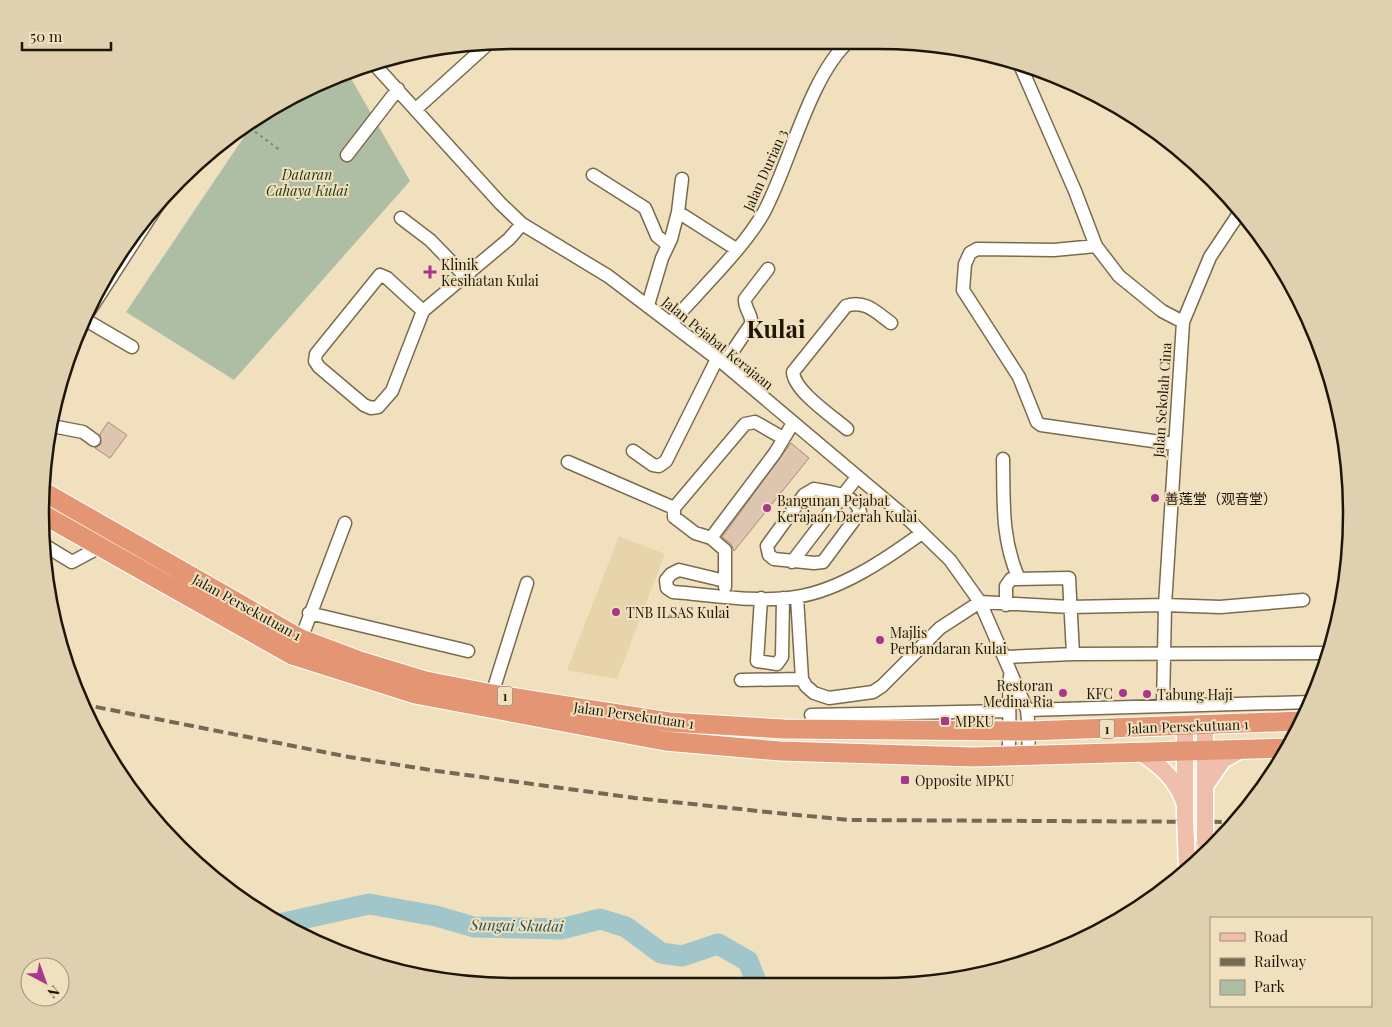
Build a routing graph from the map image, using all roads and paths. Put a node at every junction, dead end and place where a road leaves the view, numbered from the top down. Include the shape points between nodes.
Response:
1 (843, 49) edge
2 (481, 50) edge
3 (379, 69) edge
4 (1023, 72) edge
5 (398, 89) junction
6 (416, 109) junction
7 (252, 129) edge
8 (281, 151) dead end
9 (347, 155) dead end
10 (593, 175) dead end
11 (682, 179) dead end
12 (678, 212) junction
13 (401, 218) dead end
14 (1236, 218) edge
15 (522, 224) junction
16 (668, 245) junction
17 (1096, 246) junction
18 (736, 249) junction
19 (768, 269) dead end
20 (465, 276) junction
21 (648, 305) junction
22 (423, 311) junction
23 (1183, 322) junction
24 (90, 323) edge
25 (671, 323) junction
26 (892, 323) dead end
27 (132, 348) dead end
28 (721, 361) junction
29 (792, 422) junction
30 (57, 427) edge
31 (847, 429) dead end
32 (783, 438) junction
33 (94, 440) dead end
34 (1174, 444) junction
35 (633, 452) dead end
36 (1003, 458) dead end
37 (568, 462) dead end
38 (857, 477) junction
39 (50, 495) edge
40 (843, 495) junction
41 (674, 508) junction
42 (49, 518) edge
43 (345, 523) dead end
44 (922, 533) junction
45 (711, 538) junction
46 (100, 547) junction
47 (50, 549) edge
48 (792, 562) junction
49 (1018, 578) junction
50 (725, 580) junction
51 (527, 583) dead end
52 (725, 596) junction
53 (797, 597) junction
54 (761, 598) junction
55 (783, 598) junction
56 (1303, 600) dead end
57 (980, 602) junction
58 (1006, 605) junction
59 (1165, 605) junction
60 (1070, 607) junction
61 (309, 613) junction
62 (301, 638) junction
63 (468, 652) dead end
64 (1322, 653) edge
65 (1072, 654) junction
66 (1162, 655) junction
67 (1005, 657) junction
68 (1010, 673) junction
69 (802, 679) junction
70 (741, 680) dead end
71 (873, 692) junction
72 (492, 694) junction
73 (1303, 702) edge
74 (1163, 706) junction
75 (1027, 710) junction
76 (1008, 711) junction
77 (874, 713) junction
78 (811, 715) dead end
79 (1294, 721) edge
80 (1185, 726) junction
81 (1205, 726) junction
82 (1020, 731) junction
83 (1280, 748) edge
84 (1241, 750) junction
85 (1186, 752) junction
86 (1205, 752) junction
87 (1141, 753) junction
88 (1008, 757) junction
89 (1028, 757) junction
90 (1205, 786) junction
91 (1185, 813) junction
92 (1209, 840) edge
93 (1187, 861) edge

1 - 18 street, Jalan Durian 3 via 824,75 763,214
2 - 6 street
3 - 5 street, Jalan Pejabat Kerajaan
4 - 17 street
5 - 6 street, Jalan Pejabat Kerajaan
5 - 9 street
6 - 15 street, Jalan Pejabat Kerajaan
7 - 8 path
10 - 16 street via 645,208 657,236
11 - 12 street
12 - 16 street
12 - 18 street
13 - 20 street via 430,240
14 - 23 street, Jalan Sekolah Cina via 1210,257
15 - 20 street via 509,240
15 - 21 street, Jalan Pejabat Kerajaan via 608,276
16 - 21 street
17 - 23 street via 1126,282
17 - 34 street via 1054,250 977,249 970,253 965,264 963,290 1019,378 1041,425
18 - 25 street, Jalan Durian 3
19 - 28 street via 745,299 751,324
20 - 22 street
21 - 25 street, Jalan Pejabat Kerajaan
22 - 22 street via 380,275 316,354 314,361 364,405 378,407 392,391
23 - 34 street, Jalan Sekolah Cina
24 - 27 street
25 - 28 street, Jalan Pejabat Kerajaan
26 - 31 street via 865,304 856,302 846,306 792,372 801,389
28 - 29 street, Jalan Pejabat Kerajaan
28 - 35 street via 666,461 659,466 653,465
29 - 32 street
29 - 38 street, Jalan Pejabat Kerajaan
30 - 33 street via 83,432
32 - 41 street via 755,422 745,424
32 - 45 street
34 - 59 street, Jalan Sekolah Cina
36 - 49 street via 1004,529 1008,553
37 - 41 street
38 - 40 street
38 - 44 street, Jalan Pejabat Kerajaan
39 - 62 highway, Jalan Persekutuan 1 / 1
40 - 48 street
40 - 48 street via 858,506 860,512 826,559 819,563
40 - 48 street via 814,489 804,495 766,550 774,559
41 - 45 street via 674,517 695,533
42 - 46 highway, Jalan Persekutuan 1 / 1
43 - 61 street
44 - 53 street via 858,574
44 - 57 street, Jalan Pejabat Kerajaan via 950,560
45 - 50 street via 724,550
46 - 47 street via 72,562
46 - 88 highway, Jalan Persekutuan 1 / 1 via 292,655 415,694 665,740 780,751
49 - 58 street via 1011,579 1006,586
49 - 60 street via 1069,578
50 - 52 street
50 - 52 street via 679,570 666,580 667,588 673,592
51 - 72 street
52 - 54 street
53 - 55 street
53 - 69 street
54 - 55 street
54 - 55 street via 757,662 772,665 777,664 782,656
56 - 59 street via 1220,607
57 - 58 street
57 - 67 street, Jalan Pejabat Kerajaan
57 - 71 street via 940,628
58 - 60 street
59 - 60 street
59 - 66 street, Jalan Sekolah Cina
60 - 65 street
61 - 62 street
61 - 63 street
62 - 72 highway, Jalan Persekutuan 1 / 1 via 357,660 426,681
64 - 66 street
65 - 66 street
65 - 67 street
66 - 74 street, Jalan Sekolah Cina
67 - 68 street, Jalan Pejabat Kerajaan
68 - 75 street, Jalan Pejabat Kerajaan
68 - 76 street, Jalan Pejabat Kerajaan
69 - 70 street
69 - 71 street via 814,693 829,698
71 - 77 street
72 - 82 highway, Jalan Persekutuan 1 / 1 via 669,722 784,729
73 - 74 street
74 - 75 street
75 - 82 street, Jalan Pejabat Kerajaan
76 - 77 street
76 - 82 street, Jalan Pejabat Kerajaan
77 - 78 street
79 - 81 highway, Jalan Persekutuan 1 / 1
80 - 81 highway, Jalan Persekutuan 1 / 1
80 - 82 highway, Jalan Persekutuan 1 / 1
80 - 85 main road
81 - 86 main road
82 - 88 street
82 - 89 street
83 - 84 highway, Jalan Persekutuan 1 / 1
84 - 86 highway, Jalan Persekutuan 1 / 1
84 - 90 main road via 1223,760
85 - 86 highway, Jalan Persekutuan 1 / 1
85 - 87 highway, Jalan Persekutuan 1 / 1
85 - 91 main road
86 - 90 main road
87 - 89 highway, Jalan Persekutuan 1 / 1
87 - 91 main road via 1172,779
88 - 89 highway, Jalan Persekutuan 1 / 1
90 - 92 main road, bridge
91 - 93 main road, bridge

